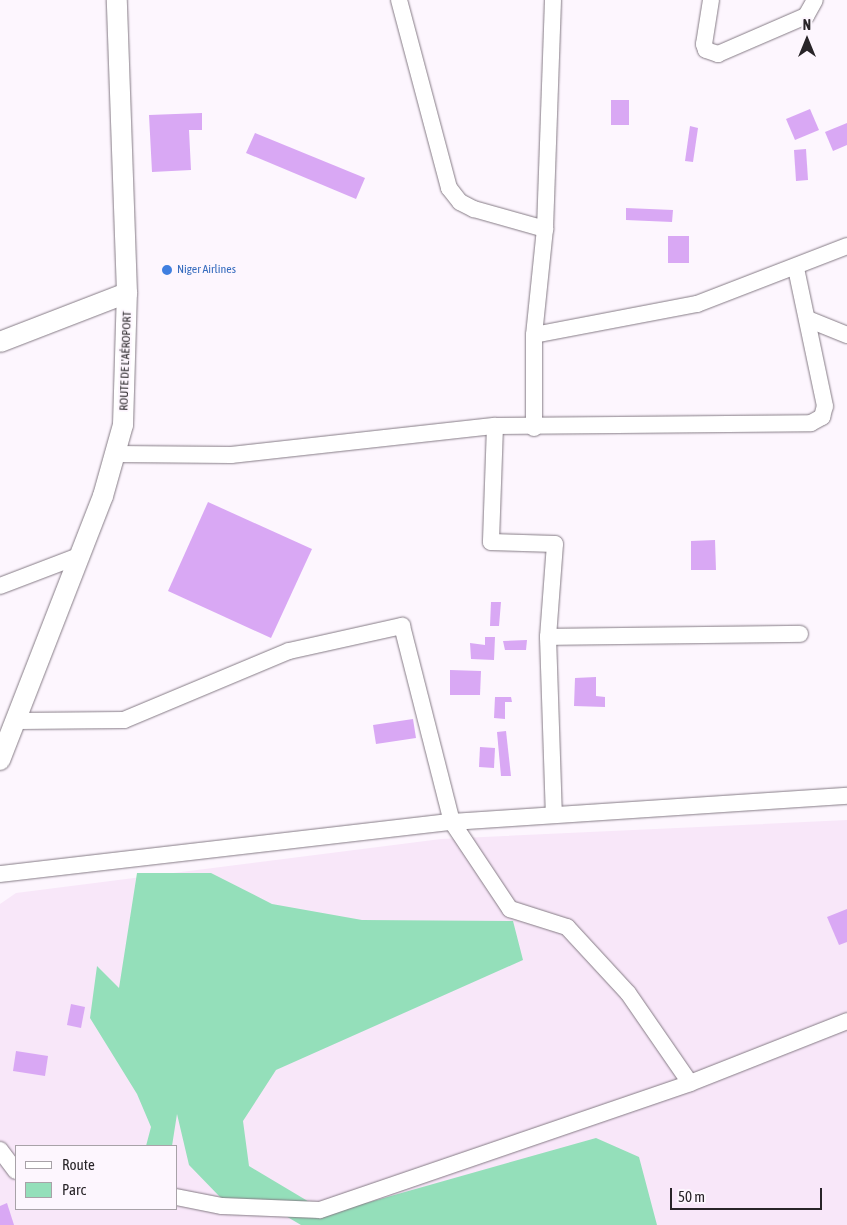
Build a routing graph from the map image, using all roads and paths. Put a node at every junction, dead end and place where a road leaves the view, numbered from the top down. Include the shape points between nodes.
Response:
1 (117, 0) edge
2 (399, 0) edge
3 (553, 0) edge
4 (711, 0) edge
5 (816, 0) edge
6 (545, 229) junction
7 (847, 246) edge
8 (796, 268) junction
9 (127, 293) junction
10 (810, 320) junction
11 (534, 335) junction
12 (847, 335) edge
13 (0, 342) edge
14 (495, 426) junction
15 (534, 428) junction
16 (116, 454) junction
17 (76, 558) junction
18 (0, 586) edge
19 (800, 634) dead end
20 (548, 637) junction
21 (18, 721) junction
22 (0, 760) edge
23 (847, 796) edge
24 (554, 814) junction
25 (452, 822) junction
26 (0, 874) edge
27 (847, 1021) edge
28 (690, 1082) junction
29 (0, 1150) edge
30 (15, 1169) edge
31 (178, 1197) edge

1 - 9 street, ROUTE DE L'AÉROPORT
2 - 6 street via 449,188 460,202 474,209
3 - 6 street
4 - 5 street via 704,44 706,50 718,54 806,16
6 - 11 street
7 - 8 street
8 - 10 street
8 - 11 street via 697,304
9 - 13 street
9 - 16 street, ROUTE DE L'AÉROPORT via 127,399
10 - 12 street
10 - 15 street via 825,406 822,417 811,423
11 - 15 street
14 - 15 street
14 - 16 street via 231,454
14 - 20 street via 491,542 555,544
16 - 17 street, ROUTE DE L'AÉROPORT via 104,496
17 - 18 street
17 - 21 street, ROUTE DE L'AÉROPORT
19 - 20 street
20 - 24 street
21 - 22 street, ROUTE DE L'AÉROPORT
21 - 25 street via 124,720 289,651 402,626
23 - 24 street
24 - 25 street
25 - 26 street
25 - 28 street via 510,909 567,928 628,993
27 - 28 street
28 - 31 street via 320,1210 222,1206
29 - 30 street

